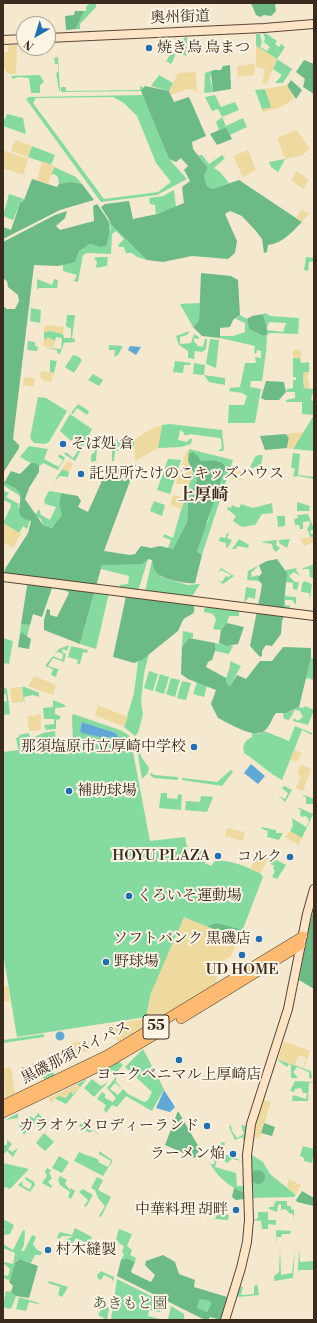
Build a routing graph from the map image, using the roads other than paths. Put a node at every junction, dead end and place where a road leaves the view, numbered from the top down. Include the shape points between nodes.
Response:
1 (314, 24) edge
2 (56, 38) edge
3 (16, 39) edge
4 (3, 40) edge
5 (3, 578) edge
6 (314, 616) edge
7 (314, 890) edge
8 (302, 941) junction
9 (3, 1105) edge
10 (3, 1113) edge
11 (225, 1320) edge

1 - 2 street, 奥州街道
3 - 4 street
5 - 6 street
7 - 8 street
8 - 9 main road, 黒磯那須バイパス / 55 via 113,1052
8 - 10 main road, 黒磯那須バイパス / 55 via 117,1057
8 - 11 street via 288,1009 251,1124 247,1155 247,1242

